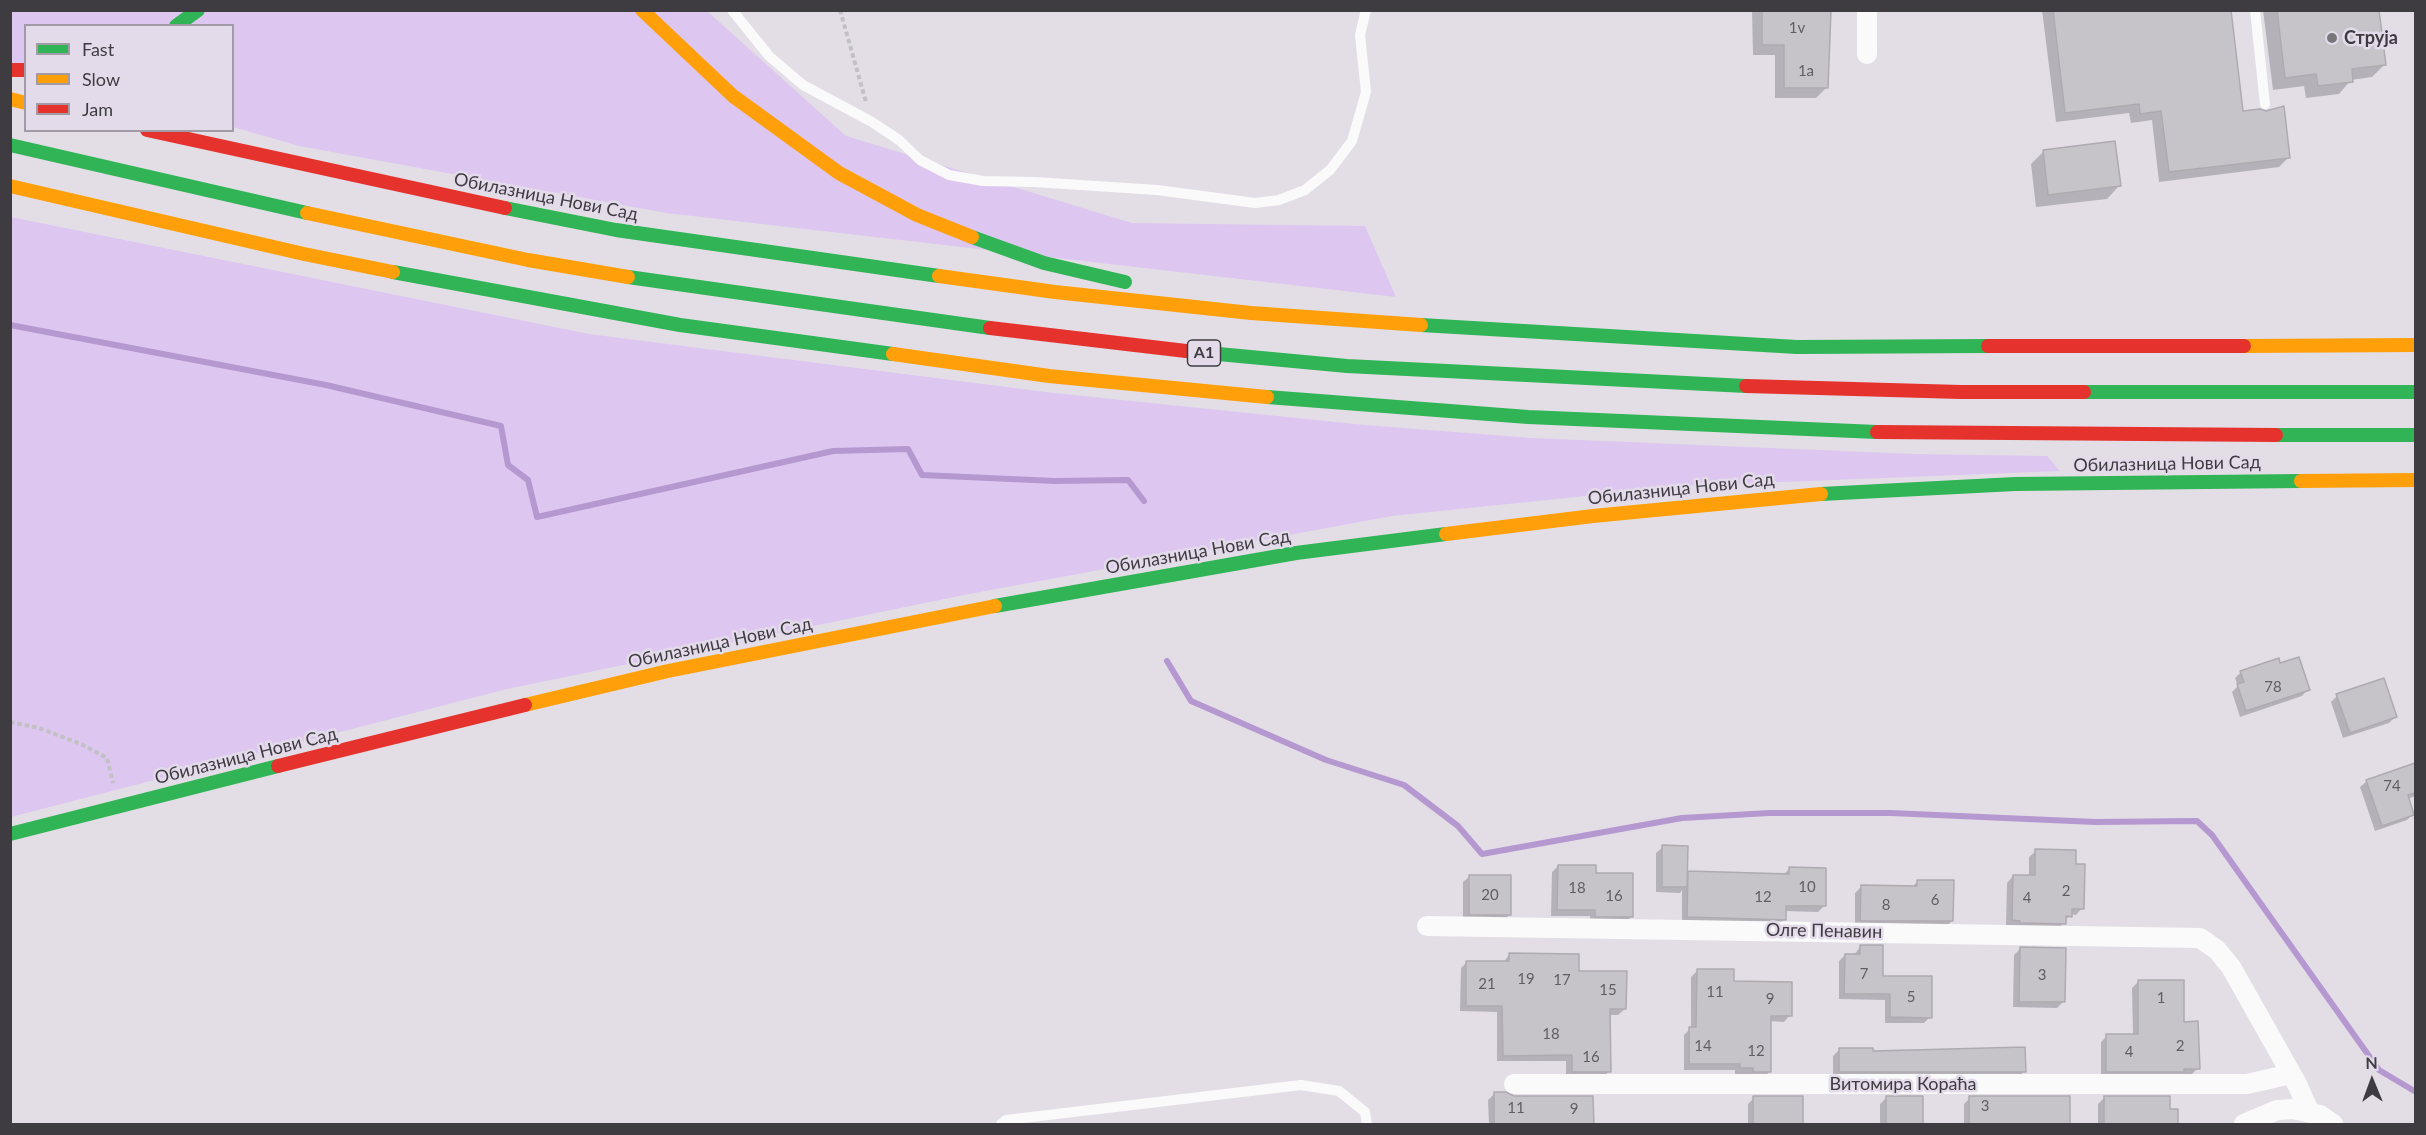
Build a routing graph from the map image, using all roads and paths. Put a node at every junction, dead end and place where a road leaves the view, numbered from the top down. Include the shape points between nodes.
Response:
1 (198, 10) edge
2 (642, 10) edge
3 (732, 10) edge
4 (840, 10) edge
5 (1366, 10) edge
6 (1867, 10) edge
7 (2255, 10) edge
8 (179, 24) edge
9 (1867, 54) dead end
10 (2265, 104) dead end
11 (872, 122) junction
12 (156, 132) edge
13 (10, 145) edge
14 (10, 186) edge
15 (1251, 313) junction
16 (2415, 345) edge
17 (2415, 392) edge
18 (2415, 435) edge
19 (2415, 480) edge
20 (10, 722) edge
21 (120, 806) junction
22 (10, 834) edge
23 (1427, 926) dead end
24 (2291, 1074) junction
25 (1514, 1084) dead end
26 (2309, 1111) junction
27 (1001, 1125) edge
28 (1367, 1125) edge
29 (2244, 1125) edge
30 (2333, 1125) edge

1 - 8 main road
2 - 15 main road via 766,122 839,173 918,215 1044,263
3 - 11 lane via 769,56 803,85
4 - 11 path
5 - 11 lane via 1360,35 1366,92 1352,141 1330,170 1305,190 1279,200 1255,203 1157,190 983,181 949,175 920,160
6 - 9 street
7 - 10 lane
12 - 15 main road, Обилазница Нови Сад via 385,184 616,230 1043,290
13 - 17 main road, A1 via 528,260 685,286 1173,350 1347,366 1670,384 1972,392
14 - 18 main road, A1 via 304,254 525,298 703,328 1049,376 1196,392 1528,417 1797,430
15 - 16 main road, Обилазница Нови Сад via 1797,347
19 - 21 main road, Обилазница Нови Сад via 2015,484 1807,495 1570,518 1296,553 1019,601 668,671
20 - 21 path via 39,728 107,758
21 - 22 main road, Обилазница Нови Сад
23 - 24 street, Олге Пенавин via 2200,938 2217,950 2231,968
24 - 25 street, Витомира Кораћа via 2247,1084
24 - 26 street
26 - 29 street via 2277,1110
26 - 30 street
27 - 28 lane via 1006,1120 1300,1085 1339,1091 1365,1112

